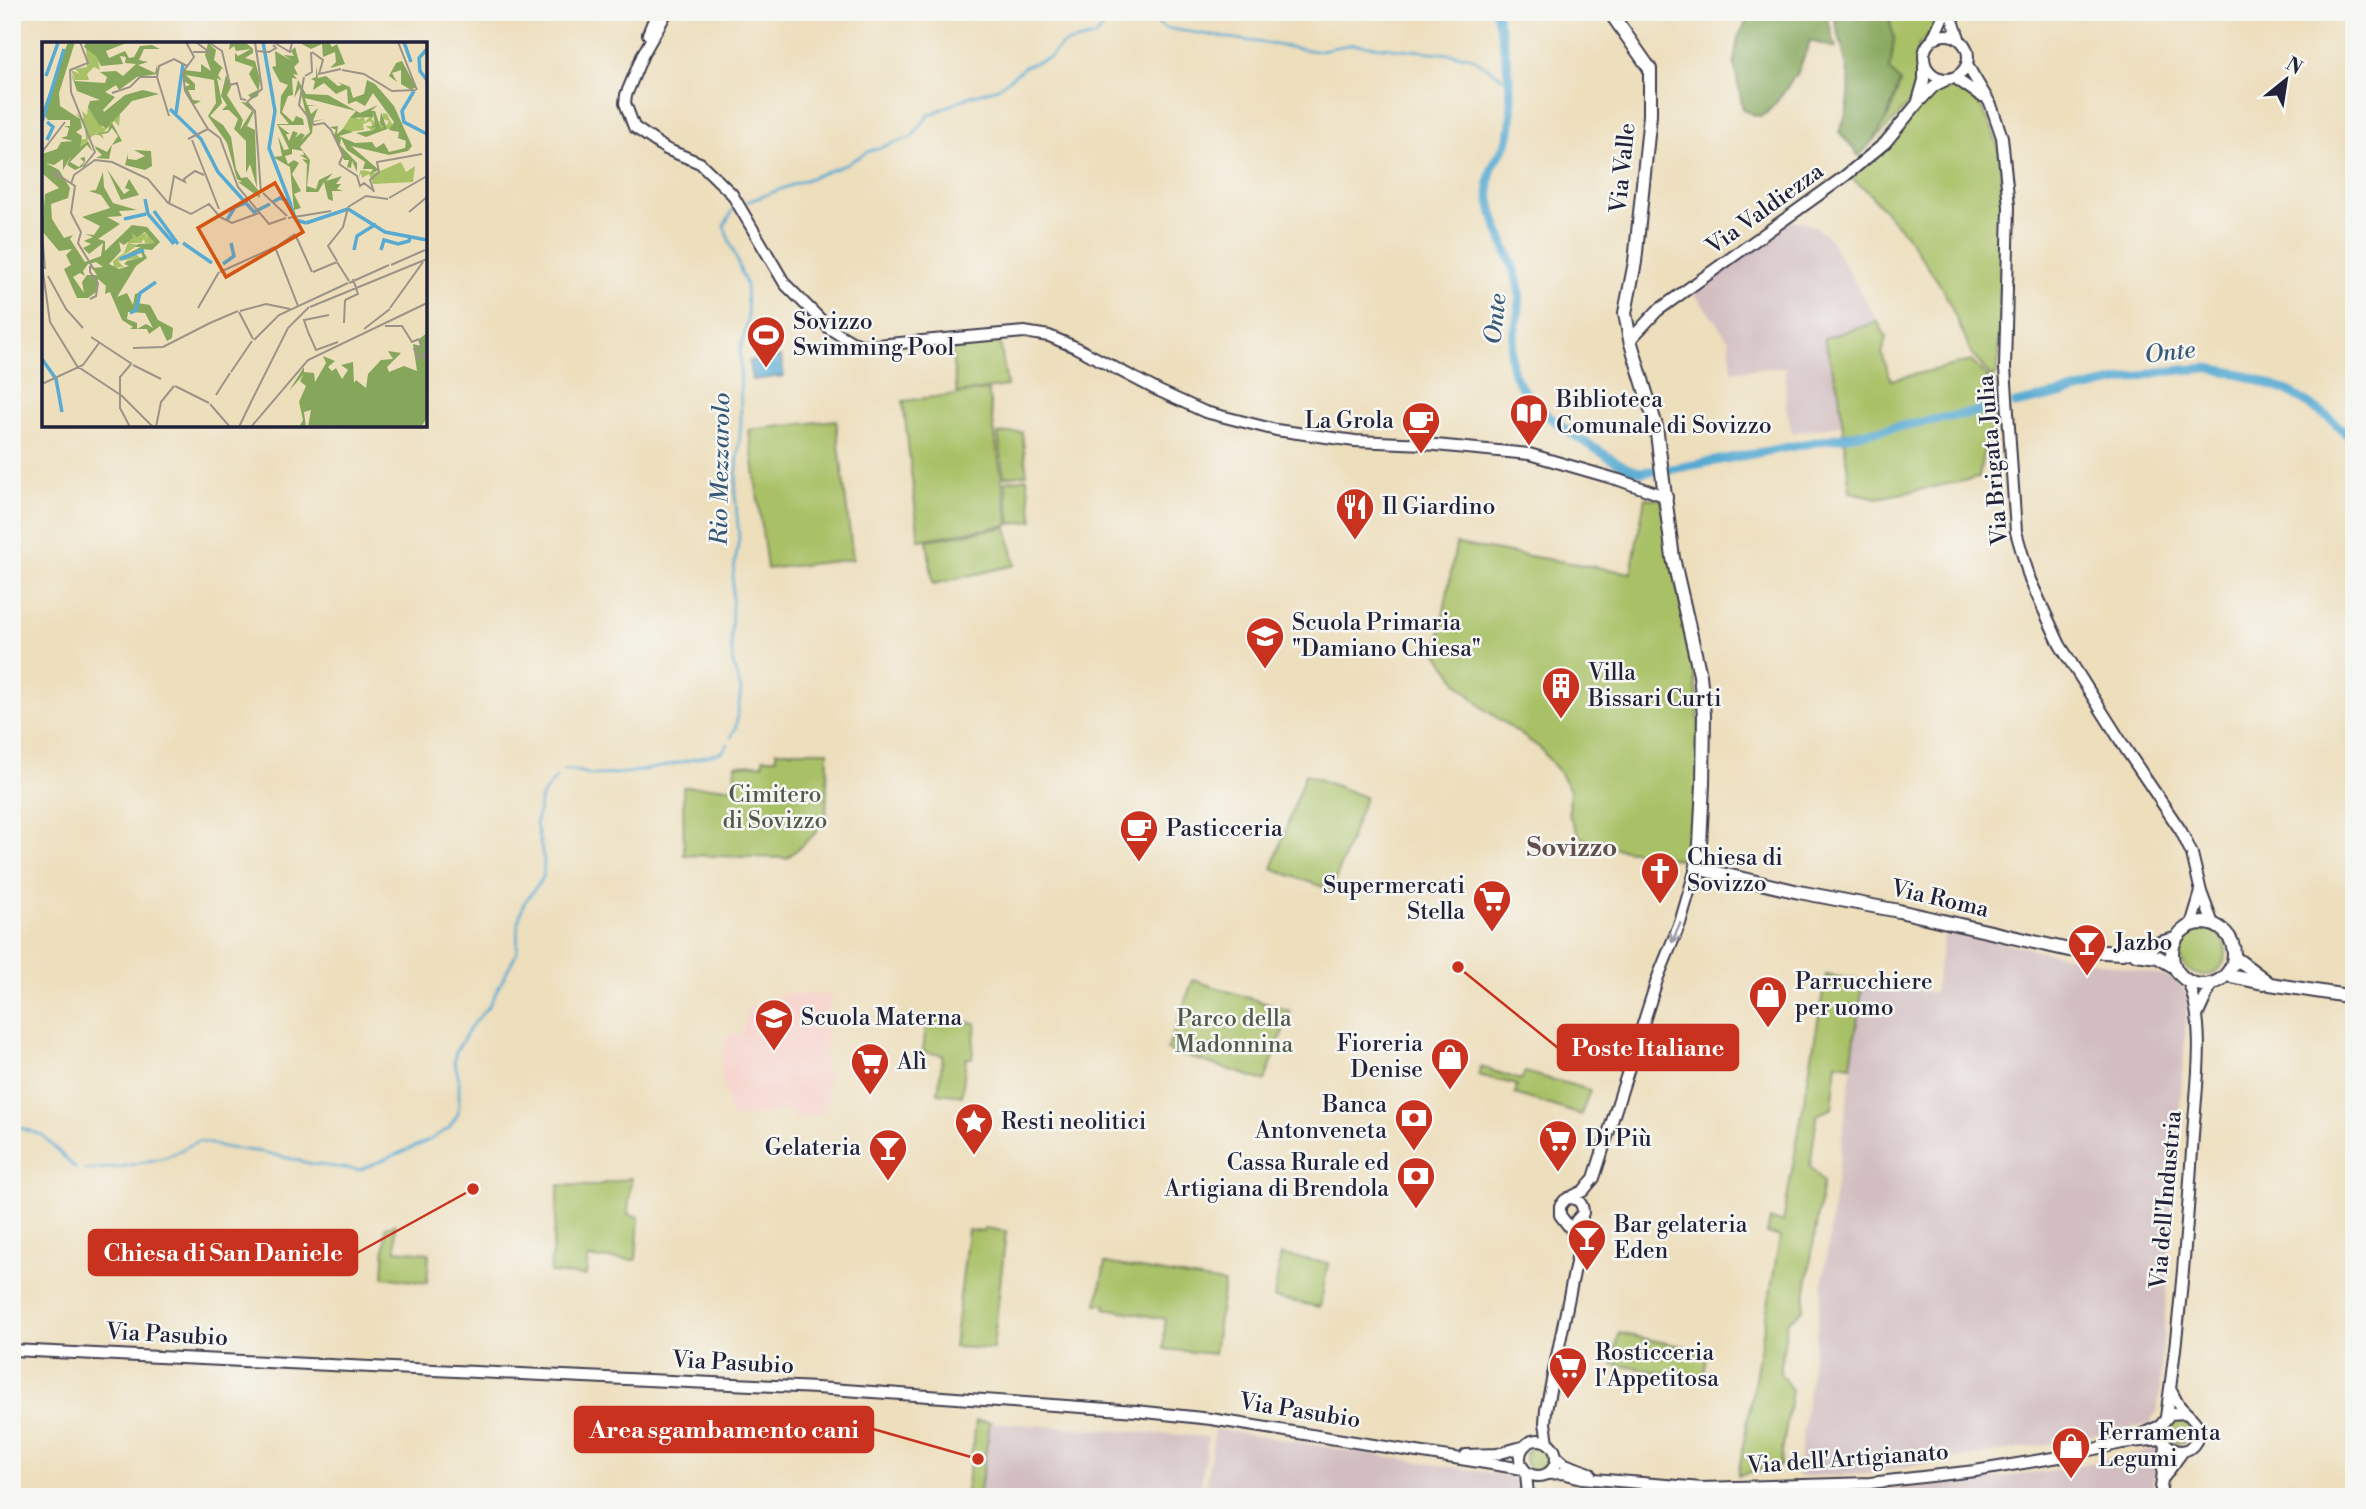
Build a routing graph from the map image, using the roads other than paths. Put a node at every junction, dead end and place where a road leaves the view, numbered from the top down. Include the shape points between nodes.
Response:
1 (657, 12) edge
2 (667, 12) edge
3 (1610, 12) edge
4 (1947, 12) edge
5 (1933, 38) junction
6 (1959, 38) junction
7 (645, 50) junction
8 (1924, 64) junction
9 (1967, 65) junction
10 (1950, 79) junction
11 (1917, 104) junction
12 (1991, 105) junction
13 (1630, 340) junction
14 (1667, 497) junction
15 (1696, 868) junction
16 (2201, 892) junction
17 (2213, 924) junction
18 (2191, 925) junction
19 (2175, 939) junction
20 (2122, 953) junction
21 (2234, 957) junction
22 (2175, 967) junction
23 (2225, 975) junction
24 (2188, 981) junction
25 (2212, 983) junction
26 (2270, 984) junction
27 (2354, 997) edge
28 (2198, 1014) junction
29 (1568, 1199) junction
30 (1581, 1217) junction
31 (1567, 1222) junction
32 (1578, 1249) junction
33 (12, 1350) edge
34 (2170, 1388) junction
35 (1546, 1410) junction
36 (2185, 1413) junction
37 (2163, 1421) junction
38 (1548, 1442) junction
39 (2164, 1442) junction
40 (2122, 1443) junction
41 (1526, 1444) junction
42 (2183, 1451) junction
43 (1449, 1457) junction
44 (1557, 1457) junction
45 (1524, 1471) junction
46 (1544, 1475) junction
47 (2163, 1479) junction
48 (1617, 1480) junction
49 (1530, 1497) edge
50 (2160, 1497) edge

1 - 7 street
2 - 7 street
3 - 13 main road, Via Valle via 1650,69 1650,115 1635,262 1625,313
4 - 5 street
4 - 6 street
5 - 6 street
5 - 8 street via 1926,45
6 - 9 street via 1968,50
7 - 14 street via 626,95 634,127 666,149 700,163 732,194 785,284 830,329 852,341 866,346 1024,332 1049,336 1217,415 1276,430 1355,441 1528,454
8 - 10 street via 1929,72
8 - 11 street, Via Valdiezza
9 - 10 street
9 - 12 street, Via Brigata Julia
10 - 11 street, Via Valdiezza via 1934,86
10 - 12 street
11 - 13 street, Via Valdiezza via 1885,143 1854,169 1657,312
12 - 16 street, Via Brigata Julia via 2002,137 2009,206 2005,368 2016,532 2030,580 2060,645 2181,831 2192,853
13 - 14 main road, Via Valle via 1650,401
14 - 15 main road, Via Valle via 1673,558 1698,663 1704,715
15 - 20 main road, Via Roma via 2069,950
15 -> 29 street via 1594,1178
16 - 17 street, Via Brigata Julia
16 - 18 street
17 - 18 main road
17 - 21 main road via 2229,937
18 - 19 main road
19 - 20 main road, Via Roma
19 - 22 main road
20 - 22 main road via 2148,954
21 - 23 main road
21 - 26 main road
22 - 24 main road
23 - 25 main road
23 - 26 main road
24 - 25 main road
24 - 28 street
25 - 28 street
26 - 27 main road
28 - 34 street, Via dell'Industria via 2187,1222
29 - 30 street via 1581,1203
29 - 31 street via 1559,1210
30 - 31 street
30 - 32 street
31 - 32 street
32 - 35 street
33 - 43 street, Via Pasubio via 817,1388 1136,1411
34 - 36 street, Via dell'Industria
34 - 37 street, Via dell'Industria
35 - 38 street
35 - 41 street
36 - 37 street via 2175,1412
36 - 42 street, Via dell'Industria via 2196,1421 2199,1433 2196,1443
37 - 39 street, Via dell'Industria
37 - 40 street, Via dell'Artigianato
38 - 41 street via 1541,1439
38 - 44 street
39 - 40 street, Via dell'Artigianato
39 - 42 street
39 - 47 street, Via dell'Industria
40 - 48 street, Via dell'Artigianato via 1975,1471 1870,1483 1702,1488
41 - 43 street, Via Pasubio via 1497,1454
41 - 45 street via 1519,1458
42 - 47 street, Via dell'Industria
43 - 45 street, Via Pasubio
44 - 46 street
44 - 48 street, Via dell'Artigianato via 1587,1473
45 - 46 street
45 - 49 street
46 - 48 street, Via dell'Artigianato
46 - 49 street
47 - 50 street, Via dell'Industria

